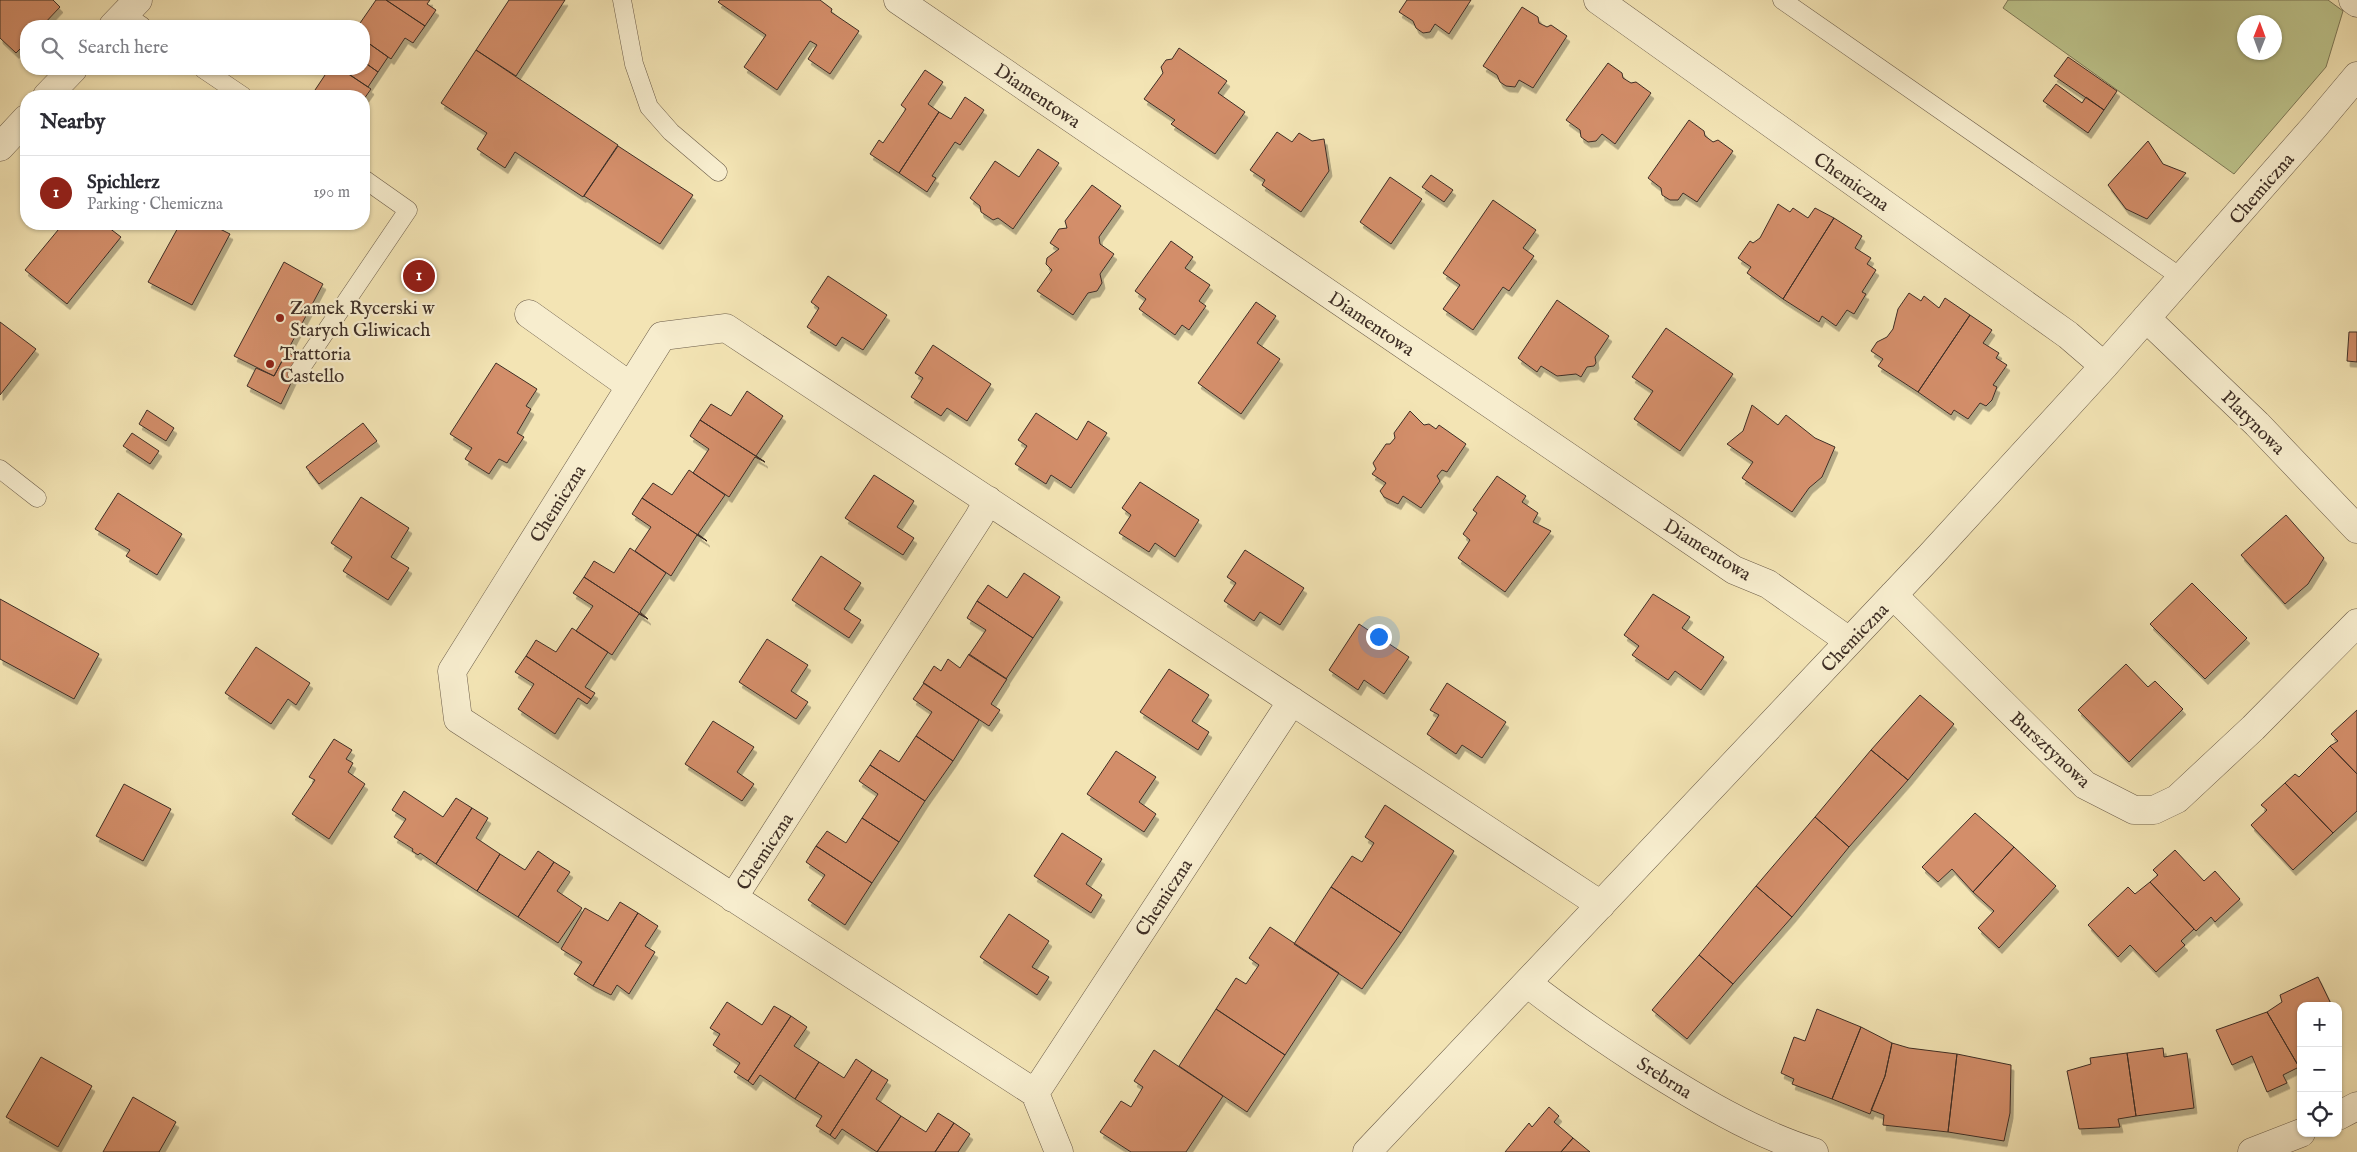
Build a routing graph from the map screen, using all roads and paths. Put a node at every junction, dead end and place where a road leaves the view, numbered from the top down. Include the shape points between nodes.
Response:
1 (622, 0) edge
2 (898, 0) edge
3 (1598, 0) edge
4 (1782, 0) edge
5 (2353, 0) edge
6 (2357, 3) edge
7 (67, 75) edge
8 (212, 75) edge
9 (2357, 76) edge
10 (53, 90) edge
11 (234, 90) edge
12 (20, 125) edge
13 (0, 147) edge
14 (718, 172) dead end
15 (370, 183) edge
16 (2182, 278) junction
17 (529, 314) dead end
18 (2146, 318) junction
19 (2104, 366) junction
20 (297, 374) dead end
21 (630, 386) junction
22 (0, 469) edge
23 (37, 498) dead end
24 (988, 500) junction
25 (2357, 529) edge
26 (1894, 595) junction
27 (2357, 623) edge
28 (1849, 641) junction
29 (1292, 701) junction
30 (733, 898) junction
31 (1600, 905) junction
32 (1527, 983) junction
33 (1035, 1093) junction
34 (2357, 1106) edge
35 (2342, 1114) edge
36 (2297, 1135) edge
37 (1059, 1152) edge
38 (1367, 1152) edge
39 (1814, 1152) edge
40 (2252, 1152) edge

1 - 14 lane via 634,64 649,107 671,132
2 - 28 street, Diamentowa via 1726,564 1768,584
3 - 19 street, Chemiczna via 2068,335
4 - 16 lane
5 - 6 street
7 - 10 street
8 - 11 lane
9 - 16 street, Chemiczna
12 - 13 street
15 - 20 lane via 408,210
16 - 18 street, Chemiczna
17 - 21 street
18 - 19 street, Chemiczna
18 - 25 street, Platynowa via 2257,424
19 - 26 street, Chemiczna
21 - 24 street, Chemiczna via 662,336 726,328
21 - 30 street, Chemiczna via 452,671 458,719
22 - 23 lane
24 - 29 street, Chemiczna
24 - 30 street, Chemiczna
26 - 27 street, Bursztynowa via 2085,785 2134,810 2154,810 2177,799
26 - 28 street, Chemiczna
28 - 31 street, Chemiczna
29 - 31 street, Chemiczna
29 - 33 street, Chemiczna
30 - 33 street, Chemiczna
31 - 32 street, Chemiczna
32 - 38 street, Chemiczna
32 - 39 street, Srebrna via 1569,1017 1680,1088 1755,1129
33 - 37 street
34 - 35 street
36 - 40 street

